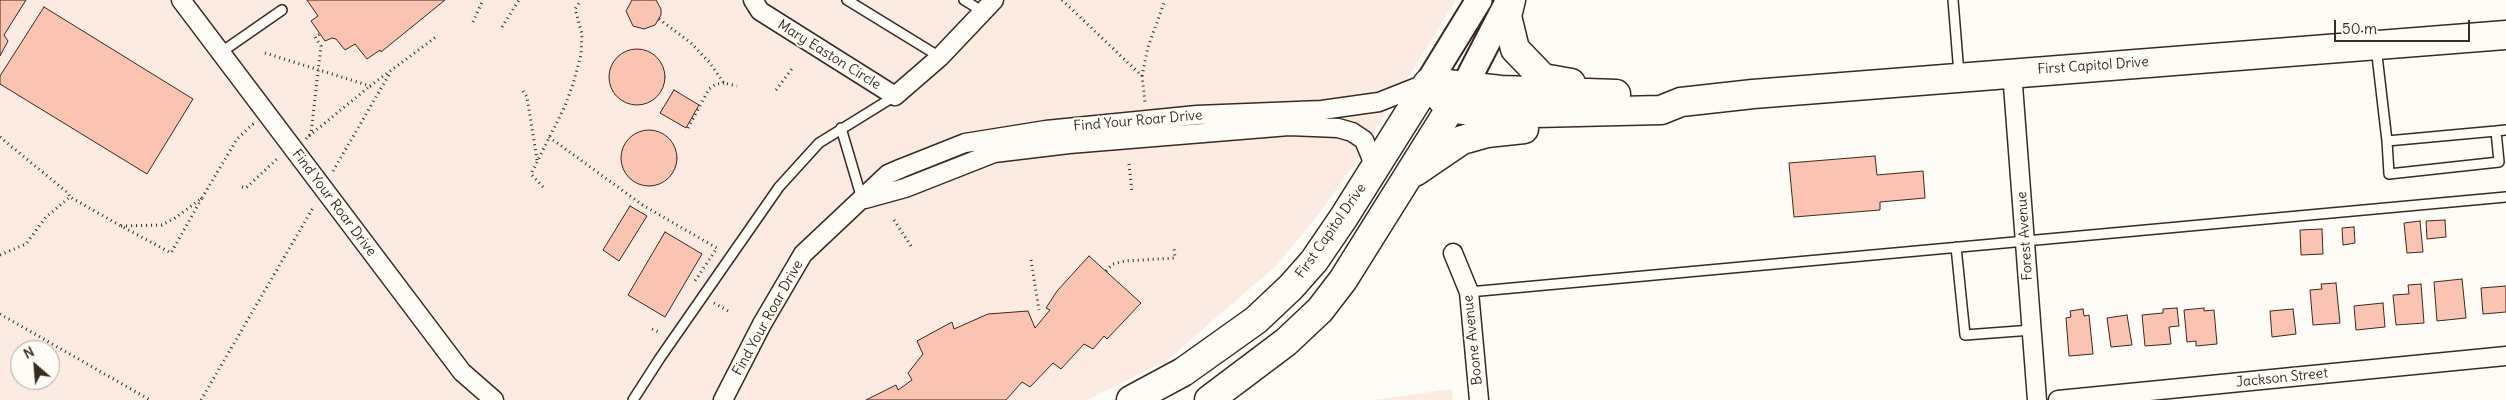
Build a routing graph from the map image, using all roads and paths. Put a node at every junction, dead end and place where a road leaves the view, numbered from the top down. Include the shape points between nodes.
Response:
1 (181, 0) edge
2 (483, 0) edge
3 (519, 0) edge
4 (581, 0) edge
5 (753, 0) edge
6 (847, 0) edge
7 (964, 0) edge
8 (1062, 0) edge
9 (1165, 0) edge
10 (1479, 0) edge
11 (1510, 0) edge
12 (1953, 0) edge
13 (988, 6) edge
14 (282, 10) dead end
15 (659, 19) dead end
16 (473, 22) dead end
17 (502, 27) dead end
18 (320, 34) dead end
19 (2506, 35) edge
20 (436, 37) dead end
21 (2376, 45) junction
22 (220, 53) junction
23 (265, 53) dead end
24 (940, 57) junction
25 (794, 66) dead end
26 (318, 70) junction
27 (391, 70) junction
28 (2012, 72) junction
29 (1142, 76) junction
30 (1959, 77) junction
31 (724, 83) junction
32 (1428, 83) junction
33 (1465, 85) junction
34 (370, 86) junction
35 (737, 86) dead end
36 (776, 90) dead end
37 (523, 91) dead end
38 (1629, 94) junction
39 (895, 96) junction
40 (1145, 102) dead end
41 (1671, 106) junction
42 (1449, 108) junction
43 (256, 121) dead end
44 (688, 128) dead end
45 (841, 128) junction
46 (2506, 130) edge
47 (2496, 131) junction
48 (0, 137) edge
49 (549, 137) junction
50 (2387, 141) junction
51 (284, 153) dead end
52 (537, 160) junction
53 (1129, 164) dead end
54 (1375, 167) junction
55 (333, 171) dead end
56 (1406, 178) junction
57 (242, 187) dead end
58 (543, 187) dead end
59 (1132, 192) dead end
60 (70, 197) junction
61 (2506, 197) edge
62 (202, 198) junction
63 (318, 200) dead end
64 (862, 200) junction
65 (894, 220) dead end
66 (121, 226) junction
67 (2025, 240) junction
68 (911, 246) dead end
69 (1956, 247) junction
70 (717, 248) dead end
71 (1174, 248) dead end
72 (1453, 253) dead end
73 (0, 255) edge
74 (1032, 260) dead end
75 (1106, 272) dead end
76 (1469, 292) junction
77 (1039, 310) dead end
78 (0, 314) edge
79 (2032, 330) junction
80 (2506, 356) edge
81 (1135, 399) edge
82 (150, 400) edge
83 (201, 400) edge
84 (494, 400) edge
85 (633, 400) edge
86 (723, 400) edge
87 (1209, 400) edge
88 (1478, 400) edge
89 (2036, 400) edge
90 (2058, 400) edge

1 - 22 street, Find Your Roar Drive
2 - 16 path
3 - 17 path
4 - 49 path via 574,9 582,34 581,55 565,106
5 - 39 street, Mary Easton Circle via 760,11
6 - 24 lane
7 - 13 lane
8 - 29 path
9 - 29 path via 1148,47
10 - 32 main road
11 - 33 main road
11 - 38 main road via 1507,16 1515,48 1543,78
12 - 30 lane
13 - 24 street, Mary Easton Circle
14 - 22 lane
15 - 31 path via 691,43
18 - 26 path via 315,37 321,46
19 - 21 main road, First Capitol Drive
20 - 27 path
21 - 28 main road, First Capitol Drive
21 - 50 lane
22 - 84 street, Find Your Roar Drive via 462,372
23 - 26 path
24 - 39 street, Mary Easton Circle
25 - 36 path
26 - 34 path
26 - 34 path via 311,133 305,140
27 - 34 path
27 - 55 path
28 - 30 main road, First Capitol Drive
28 - 67 street, Forest Avenue
29 - 40 path
30 - 41 main road, First Capitol Drive
31 - 35 path
31 - 44 path via 709,89
32 - 33 main road, First Capitol Drive
32 - 42 main road
32 - 54 main road, First Capitol Drive
32 - 64 street, Find Your Roar Drive via 1380,102 1322,110 1188,116 1046,130 965,143 888,174
33 - 38 main road, First Capitol Drive via 1501,90
33 - 42 main road
37 - 52 path via 527,97
38 - 41 main road, First Capitol Drive via 1661,95
39 - 45 lane
41 - 42 main road, First Capitol Drive via 1494,114
41 - 56 main road via 1628,122 1487,133 1462,140
42 - 56 main road
43 - 62 path via 237,139
45 - 64 lane
45 - 85 lane via 819,143 779,187
46 - 47 lane
47 - 50 lane
47 - 50 lane via 2499,162 2389,174
48 - 60 path
49 - 52 path
49 - 70 path via 644,206
51 - 57 path via 246,188
52 - 58 path via 531,174
53 - 59 path
54 - 64 street, Find Your Roar Drive via 1364,140 1352,132 1338,128 1261,128 994,153 905,188
54 - 81 main road, First Capitol Drive via 1314,261 1292,287 1256,320 1183,372
56 - 87 main road via 1343,280 1320,310 1286,342
60 - 66 path
60 - 73 path via 46,217 26,244
61 - 67 lane
62 - 66 path via 162,225
62 - 66 path via 171,253
63 - 83 path
64 - 86 street, Find Your Roar Drive via 803,254
65 - 68 path
67 - 69 lane
67 - 79 street, Forest Avenue
69 - 76 lane
69 - 79 lane via 1965,335
71 - 75 path via 1175,258 1126,261 1113,264
72 - 76 street, Boone Avenue
74 - 77 path
76 - 88 street, Boone Avenue
78 - 82 path
79 - 89 street, Forest Avenue
80 - 90 street, Jackson Street

